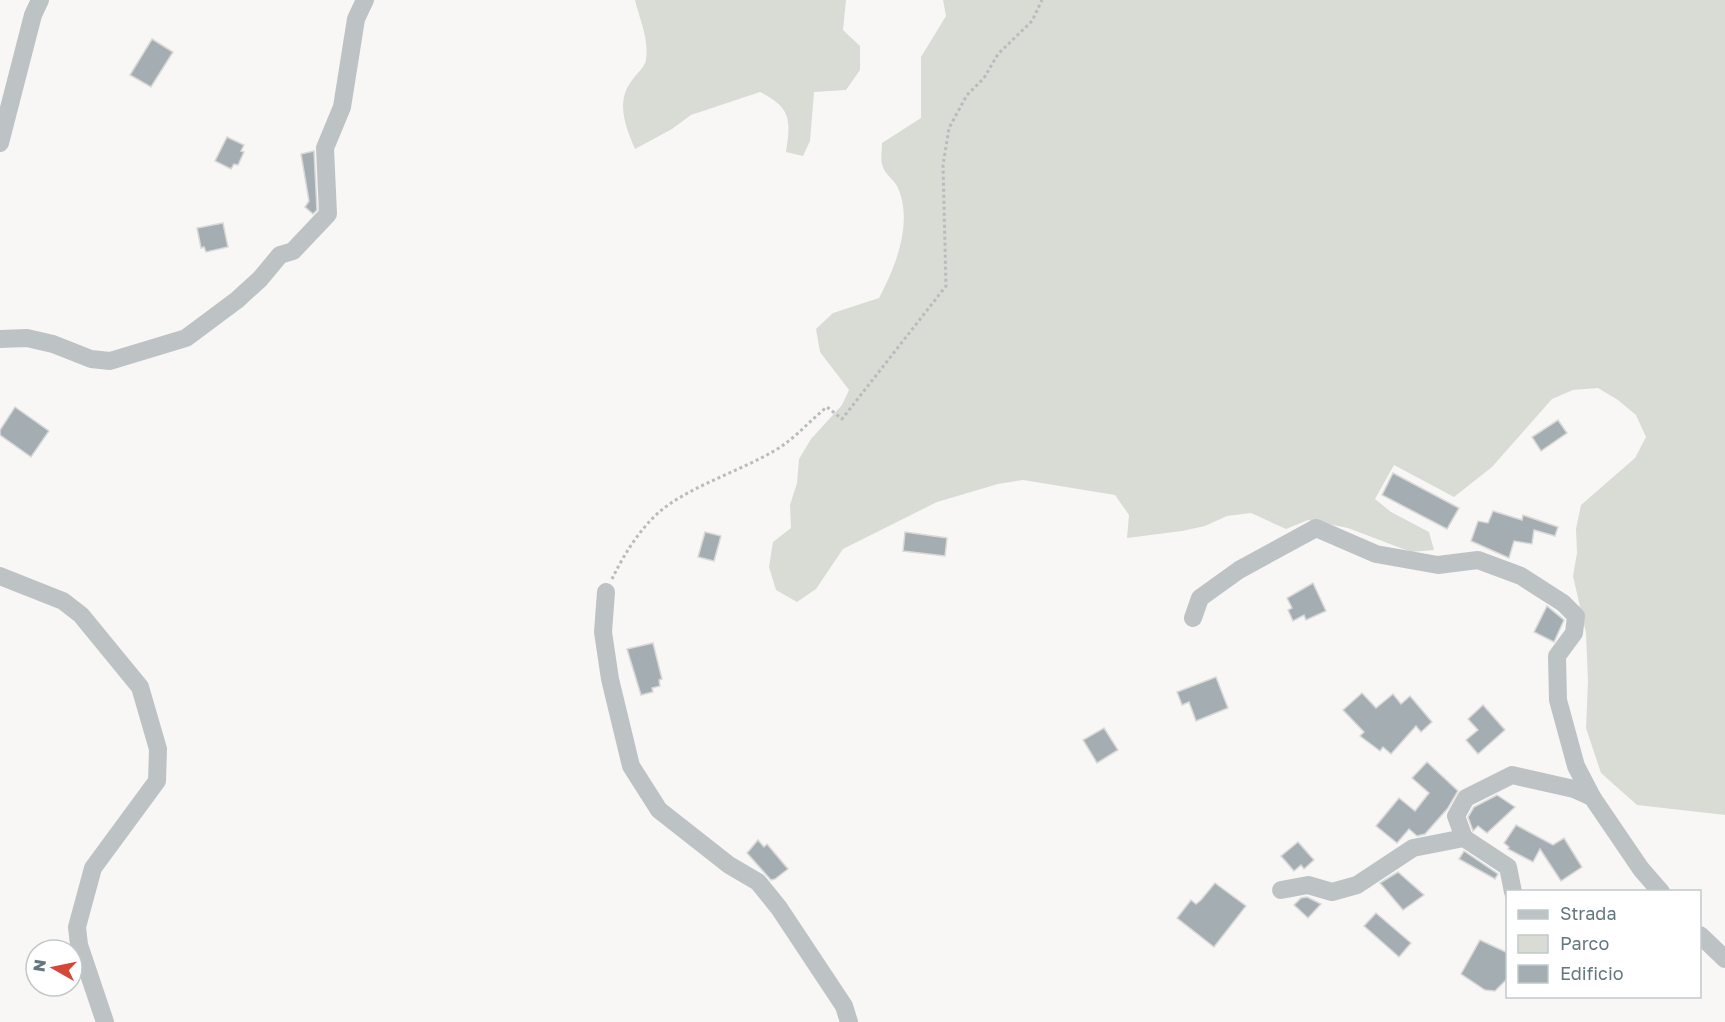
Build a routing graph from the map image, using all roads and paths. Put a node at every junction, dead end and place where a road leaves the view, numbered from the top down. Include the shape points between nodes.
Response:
1 (40, 0) edge
2 (365, 0) edge
3 (1042, 0) edge
4 (0, 143) edge
5 (0, 339) edge
6 (0, 576) edge
7 (606, 592) joint
8 (1193, 618) dead end
9 (1592, 797) junction
10 (1464, 838) junction
11 (1281, 890) dead end
12 (1512, 890) edge
13 (1660, 890) edge
14 (1701, 936) edge
15 (1725, 959) edge
16 (105, 1022) edge
17 (849, 1022) edge

1 - 4 street
2 - 5 street via 356,19 342,107 324,148 328,214 303,242 280,255 237,300 186,338 110,361 91,359 27,338
3 - 7 path via 1032,21 998,54 949,128 943,165 946,286 842,419 827,407 773,452 670,504 645,528 621,560
6 - 16 street via 63,601 81,615 140,687 158,749 157,781 93,868 77,927 79,945
7 - 17 street via 603,632 608,670 631,766 659,810 729,865 758,882 844,1006
8 - 9 street via 1200,598 1239,570 1316,528 1376,554 1438,565 1478,560 1521,576 1576,616 1574,633 1557,656 1558,700 1576,766
9 - 10 street via 1512,775 1466,798 1456,816
9 - 13 street
10 - 11 street via 1413,848 1357,885 1332,892 1308,885
10 - 12 street via 1508,867
14 - 15 street

